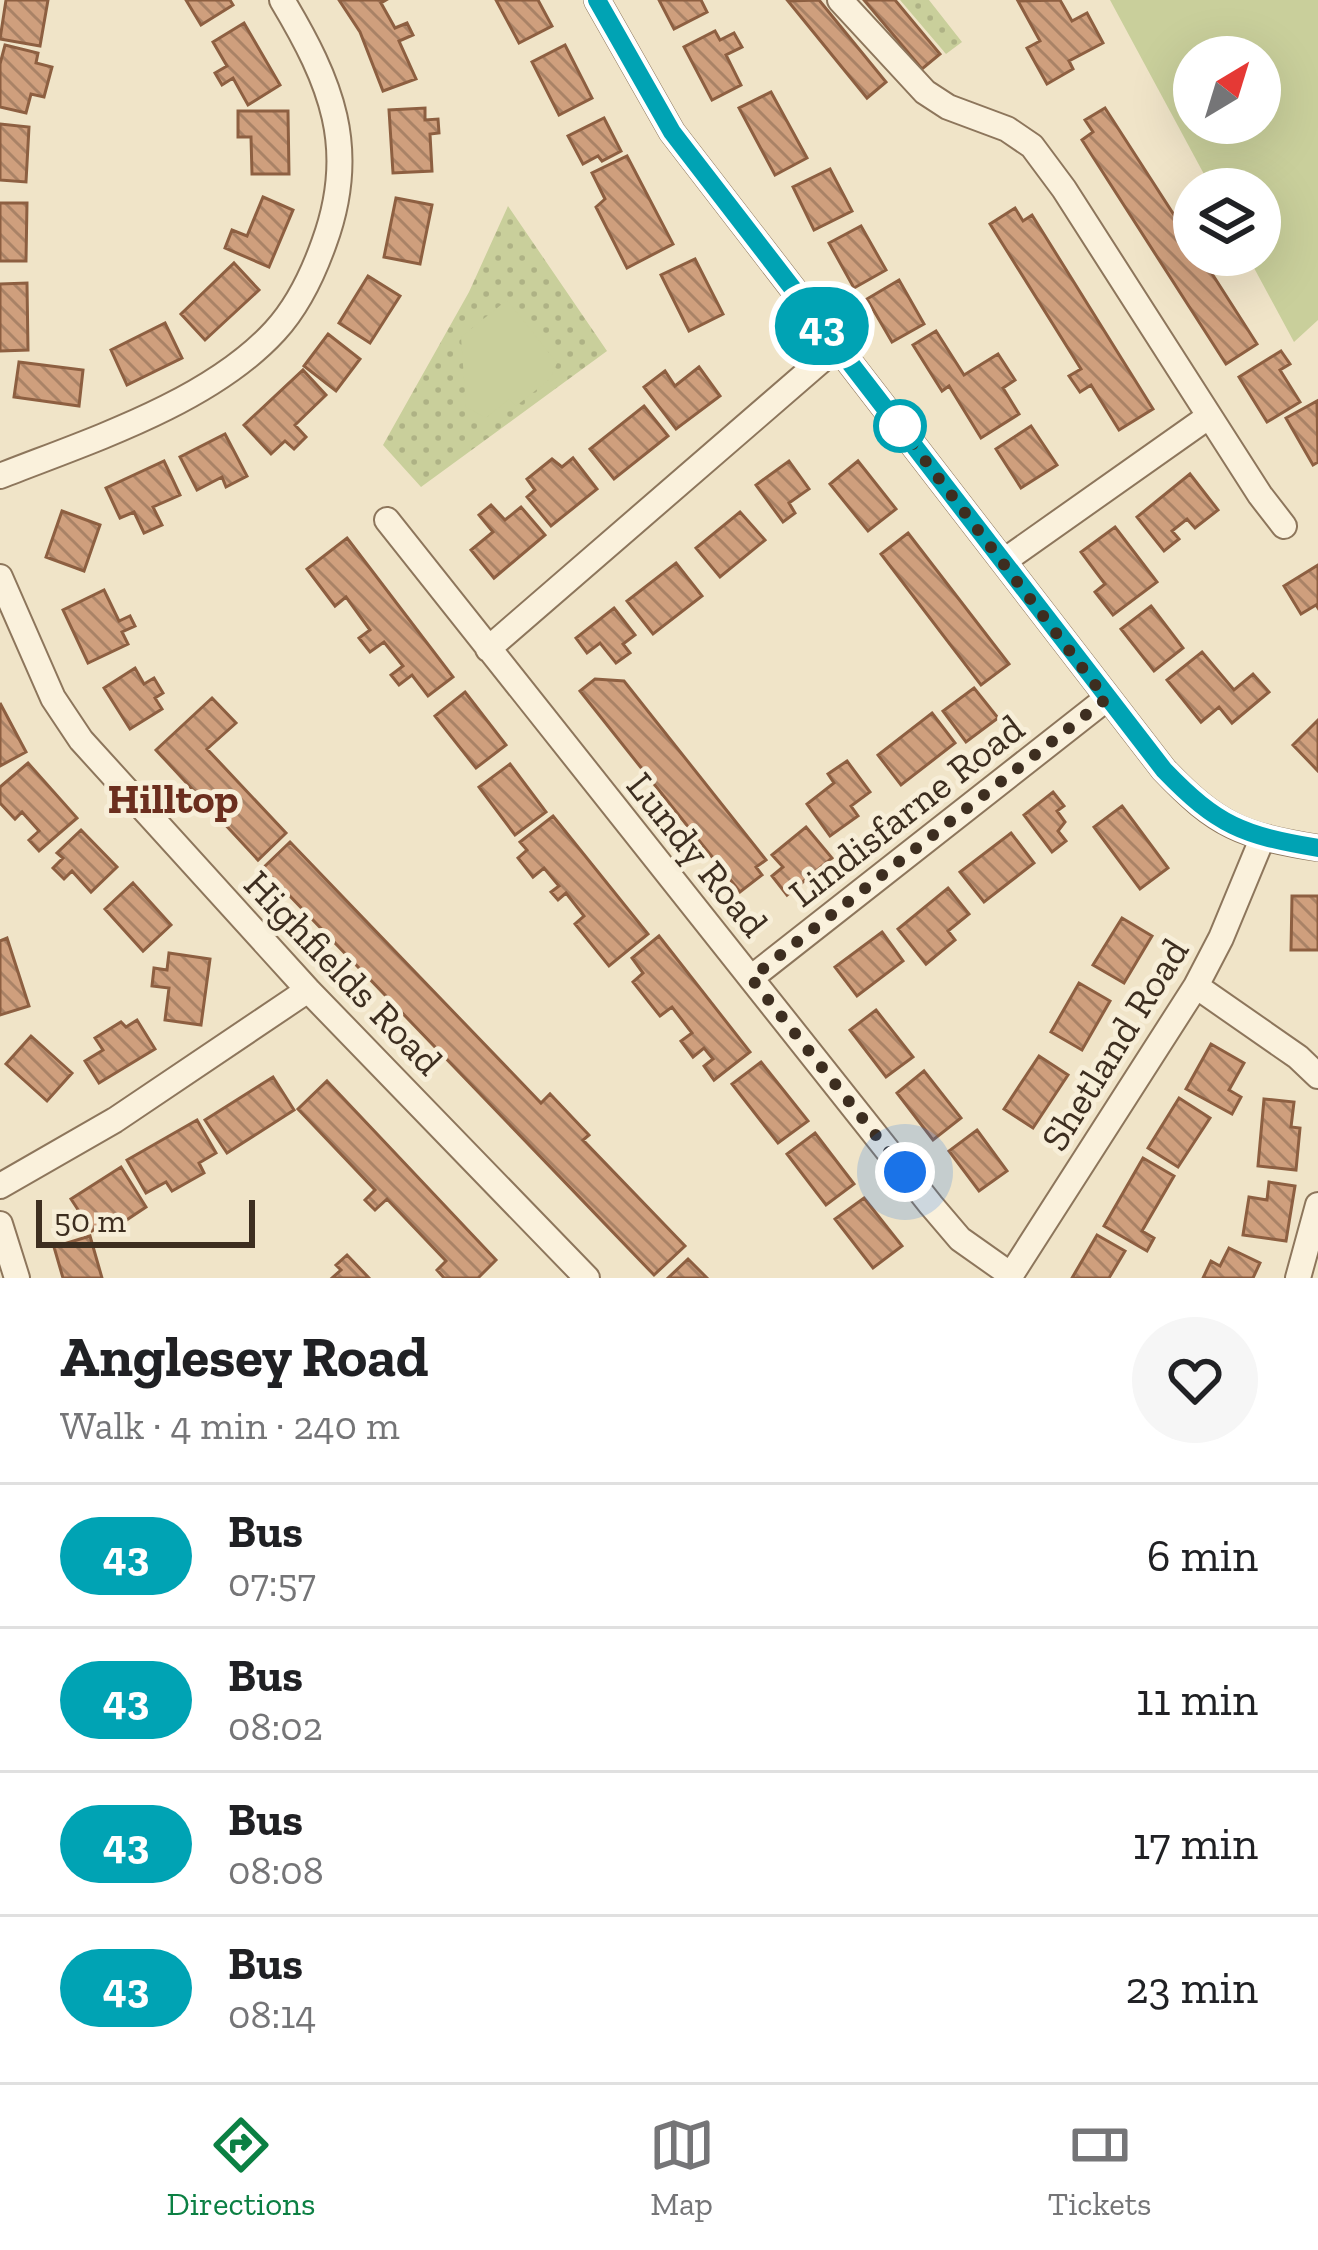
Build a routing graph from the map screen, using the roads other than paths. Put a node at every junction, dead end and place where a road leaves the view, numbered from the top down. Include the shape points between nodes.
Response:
1 (282, 0) edge
2 (597, 0) edge
3 (840, 0) edge
4 (838, 346) junction
5 (1208, 417) junction
6 (0, 476) edge
7 (387, 520) dead end
8 (1284, 526) dead end
9 (1004, 561) junction
10 (0, 577) edge
11 (488, 649) junction
12 (1106, 699) junction
13 (1262, 839) junction
14 (1318, 848) edge
15 (751, 978) junction
16 (1196, 986) junction
17 (308, 990) junction
18 (1318, 1076) edge
19 (0, 1186) edge
20 (1318, 1205) edge
21 (0, 1224) edge
22 (1010, 1277) edge
23 (17, 1278) edge
24 (587, 1278) edge
25 (1298, 1278) edge

1 - 6 street via 325,78 341,153 332,221 295,305 244,358 195,389
2 - 4 street via 672,132
3 - 5 street via 925,92 1032,146
4 - 9 street
4 - 11 street
5 - 8 street
5 - 9 street
7 - 11 street, Lundy Road
9 - 12 street
10 - 17 street, Highfields Road via 53,698 81,740
11 - 15 street, Lundy Road
12 - 13 street via 1195,802
12 - 15 street, Lindisfarne Road
13 - 14 street
13 - 16 street, Shetland Road
15 - 22 street, Lundy Road via 960,1240
16 - 18 street
16 - 22 street, Shetland Road
17 - 19 street via 115,1120
17 - 24 street, Highfields Road
20 - 25 street
21 - 23 street

